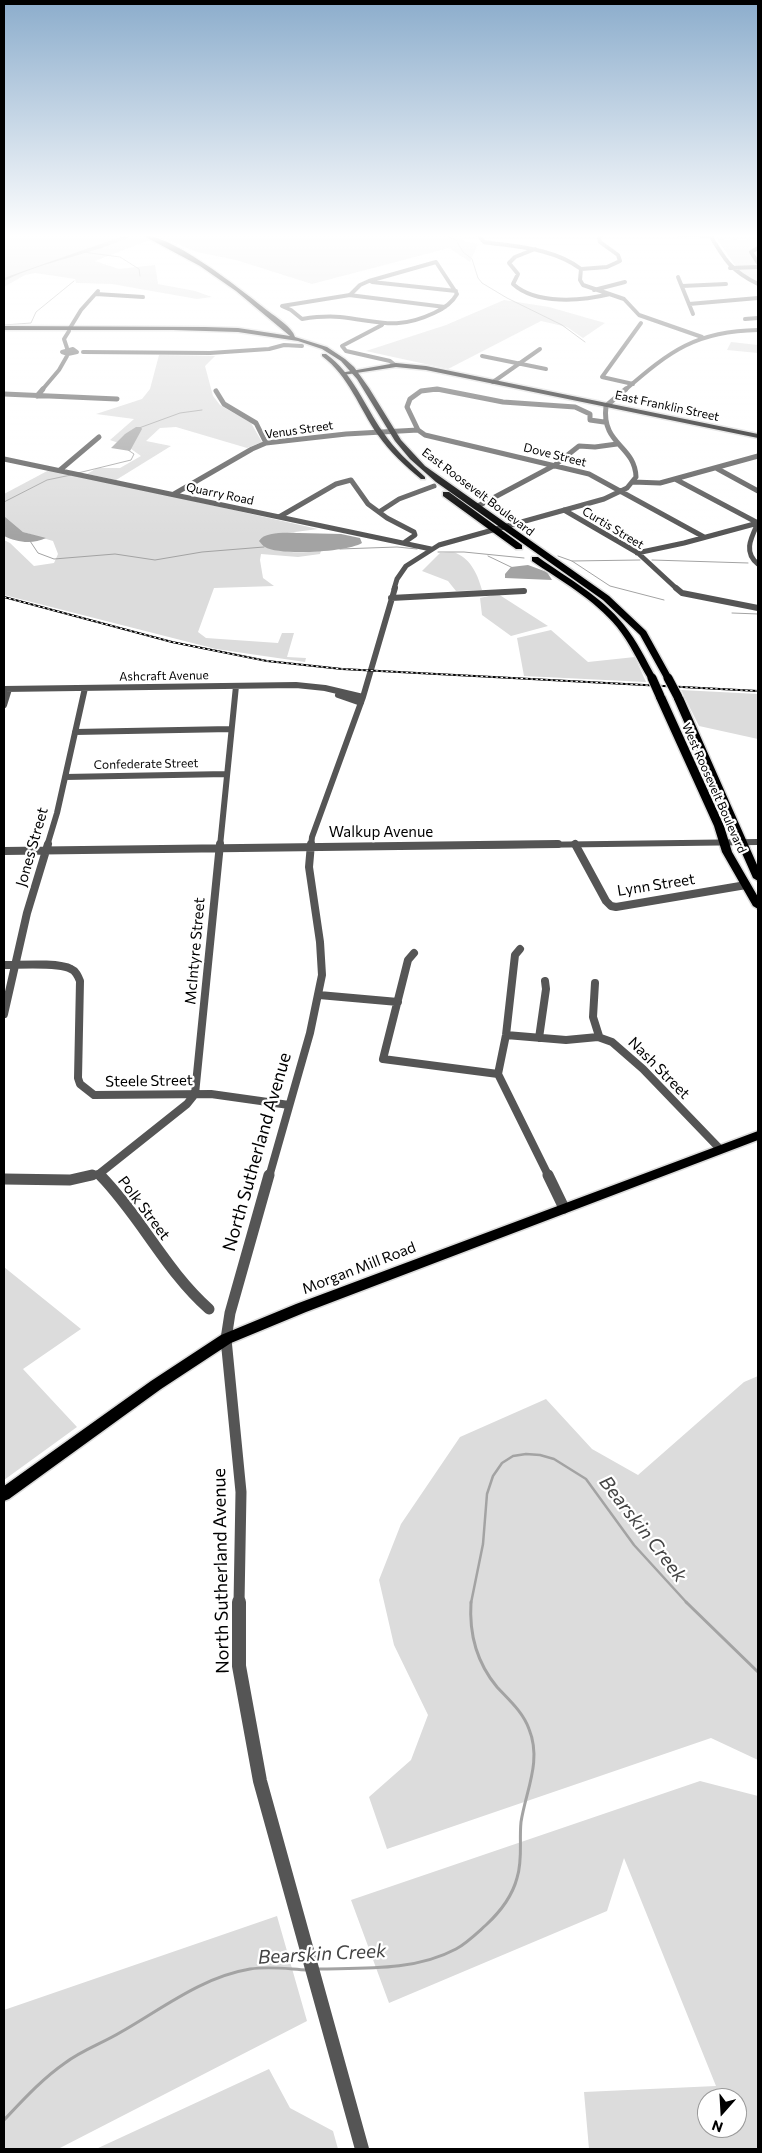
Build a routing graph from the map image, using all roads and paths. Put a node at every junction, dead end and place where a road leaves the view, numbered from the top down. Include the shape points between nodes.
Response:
1 (66, 335) edge
2 (239, 335) edge
3 (264, 335) edge
4 (293, 335) edge
5 (362, 335) edge
6 (632, 335) edge
7 (698, 335) edge
8 (709, 335) edge
9 (702, 337) junction
10 (286, 340) junction
11 (302, 346) junction
12 (266, 349) junction
13 (540, 349) dead end
14 (67, 352) junction
15 (482, 356) dead end
16 (520, 364) junction
17 (395, 365) junction
18 (546, 369) dead end
19 (354, 371) junction
20 (342, 373) junction
21 (493, 382) junction
22 (633, 384) junction
23 (216, 391) dead end
24 (4, 394) edge
25 (37, 396) junction
26 (117, 399) dead end
27 (607, 405) junction
28 (604, 422) junction
29 (418, 429) junction
30 (392, 431) junction
31 (379, 432) junction
32 (758, 436) edge
33 (99, 438) dead end
34 (266, 443) junction
35 (617, 444) junction
36 (758, 456) edge
37 (4, 459) edge
38 (555, 465) junction
39 (716, 468) junction
40 (60, 470) junction
41 (675, 479) junction
42 (633, 482) junction
43 (434, 486) junction
44 (621, 491) junction
45 (758, 491) edge
46 (174, 494) junction
47 (478, 506) junction
48 (564, 510) junction
49 (378, 512) junction
50 (279, 517) junction
51 (758, 523) edge
52 (506, 526) junction
53 (494, 529) junction
54 (704, 537) junction
55 (405, 542) junction
56 (431, 549) junction
57 (758, 549) edge
58 (748, 550) junction
59 (637, 553) junction
60 (758, 564) edge
61 (524, 591) dead end
62 (391, 598) junction
63 (758, 608) edge
64 (652, 678) joint
65 (668, 678) joint
66 (236, 686) junction
67 (85, 688) junction
68 (6, 689) edge
69 (362, 700) junction
70 (4, 705) edge
71 (231, 728) junction
72 (75, 732) junction
73 (226, 774) junction
74 (65, 777) junction
75 (758, 842) edge
76 (724, 843) junction
77 (743, 843) junction
78 (576, 844) junction
79 (311, 846) junction
80 (218, 848) junction
81 (4, 851) edge
82 (44, 851) junction
83 (758, 878) edge
84 (746, 885) junction
85 (758, 906) edge
86 (520, 948) dead end
87 (414, 953) dead end
88 (4, 965) edge
89 (15, 965) junction
90 (545, 981) dead end
91 (595, 983) dead end
92 (319, 995) junction
93 (398, 1002) junction
94 (4, 1014) edge
95 (506, 1035) junction
96 (599, 1036) junction
97 (539, 1038) junction
98 (498, 1074) junction
99 (195, 1094) junction
100 (289, 1105) junction
101 (758, 1135) edge
102 (720, 1149) junction
103 (100, 1174) junction
104 (4, 1179) edge
105 (564, 1208) junction
106 (209, 1309) dead end
107 (226, 1339) junction
108 (4, 1494) edge
109 (362, 2149) edge

1 - 14 street
2 - 10 highway, East Roosevelt Boulevard
3 - 10 highway, East Roosevelt Boulevard
4 - 10 highway
5 - 17 street via 342,346 349,352
6 - 22 street via 602,376
7 - 9 street
8 - 9 street
9 - 22 street via 673,352
10 - 11 highway, East Roosevelt Boulevard
10 - 12 street
10 - 19 highway, East Roosevelt Boulevard via 315,344 334,353
11 - 12 street
11 - 20 highway, East Roosevelt Boulevard via 327,357
12 - 14 street via 210,353
13 - 16 street
14 - 25 street via 59,370
15 - 16 street
16 - 18 street
16 - 21 street
17 - 19 main road, East Franklin Street
17 - 21 main road, East Franklin Street
19 - 20 main road, East Franklin Street
19 - 30 highway, East Roosevelt Boulevard
20 - 31 highway, East Roosevelt Boulevard
21 - 27 main road, East Franklin Street
22 - 27 street
23 - 34 street via 224,404 256,423
24 - 25 street
25 - 26 street
27 - 28 street via 602,415
27 - 32 main road, East Franklin Street
28 - 29 street via 590,420 590,414 578,408 507,402 434,388 421,391 408,403 408,410
28 - 35 street
29 - 30 street, Dove Street
29 - 38 street, Dove Street via 430,437
30 - 31 street, Dove Street
30 - 47 highway, East Roosevelt Boulevard via 419,464
31 - 34 street, Venus Street
31 - 43 highway, East Roosevelt Boulevard via 398,456
33 - 40 street
34 - 46 street, Venus Street
35 - 38 street via 579,446
35 - 42 street via 636,465
36 - 39 street
37 - 40 street, Quarry Road
38 - 44 street, Dove Street via 589,474
38 - 47 street
39 - 41 street
39 - 45 street
40 - 46 street, Quarry Road
41 - 42 street via 654,484
41 - 51 street
42 - 44 street, North Sutherland Avenue
43 - 49 street via 399,499
43 - 53 highway, East Roosevelt Boulevard
44 - 48 street, North Sutherland Avenue
44 - 54 street, Dove Street
46 - 50 street, Quarry Road
47 - 52 highway, East Roosevelt Boulevard
48 - 52 street, North Sutherland Avenue
48 - 59 street, Curtis Street
49 - 50 street via 351,480 336,484
49 - 55 street via 414,532
50 - 55 street, Quarry Road
51 - 54 street
51 - 58 street
52 - 53 street, North Sutherland Avenue
52 - 65 highway, East Roosevelt Boulevard via 606,598 633,622 653,649
53 - 56 street, North Sutherland Avenue
53 - 64 highway, East Roosevelt Boulevard via 597,604 634,645
54 - 59 street
55 - 56 street, Quarry Road
56 - 62 street, North Sutherland Avenue via 406,566 397,579
57 - 58 street
58 - 60 street
59 - 63 street, Curtis Street via 682,593
61 - 62 street
62 - 69 street, North Sutherland Avenue
64 - 76 highway, West Roosevelt Boulevard, bridge
65 - 77 highway, West Roosevelt Boulevard, bridge
66 - 67 street, Ashcraft Avenue
66 - 69 street, Ashcraft Avenue via 325,688 351,701
66 - 71 street, McIntyre Street
67 - 68 street, Ashcraft Avenue
67 - 72 street, Jones Street
68 - 70 street
69 - 79 street, North Sutherland Avenue via 317,820
71 - 72 street
71 - 73 street, McIntyre Street
72 - 74 street, Jones Street
73 - 74 street, Confederate Street
73 - 80 street, McIntyre Street
74 - 82 street, Jones Street
75 - 77 street, Walkup Avenue
76 - 77 street, Walkup Avenue
76 - 78 street, Walkup Avenue
76 - 84 highway, West Roosevelt Boulevard
77 - 83 highway, West Roosevelt Boulevard
78 - 79 street, Walkup Avenue
78 - 84 street, Lynn Street via 611,906
79 - 80 street, Walkup Avenue
79 - 92 street, North Sutherland Avenue via 309,870 322,963
80 - 82 street, Walkup Avenue
80 - 99 street, McIntyre Street
81 - 82 street, Walkup Avenue
82 - 89 street, Jones Street
84 - 85 highway, West Roosevelt Boulevard
86 - 95 street via 515,954
87 - 93 street via 408,960
88 - 89 street, Steele Street
89 - 94 street, Jones Street
89 - 99 street, Steele Street via 62,966 78,975 78,1078 86,1090 105,1096
90 - 97 street
91 - 96 street via 593,1004 595,1029
92 - 93 street
92 - 100 street, North Sutherland Avenue
93 - 98 street via 383,1059
95 - 97 street
95 - 98 street
96 - 97 street via 578,1040
96 - 102 street, Nash Street via 616,1045
98 - 105 street
99 - 100 street, Steele Street
99 - 103 street
100 - 107 street, North Sutherland Avenue via 230,1313
101 - 102 main road, Morgan Mill Road
102 - 105 main road, Morgan Mill Road
103 - 104 street, Polk Street via 70,1180
103 - 106 street, Polk Street via 169,1267
105 - 107 main road, Morgan Mill Road
107 - 108 main road, Morgan Mill Road
107 - 109 street, North Sutherland Avenue via 241,1492 239,1666 244,1700 260,1780

